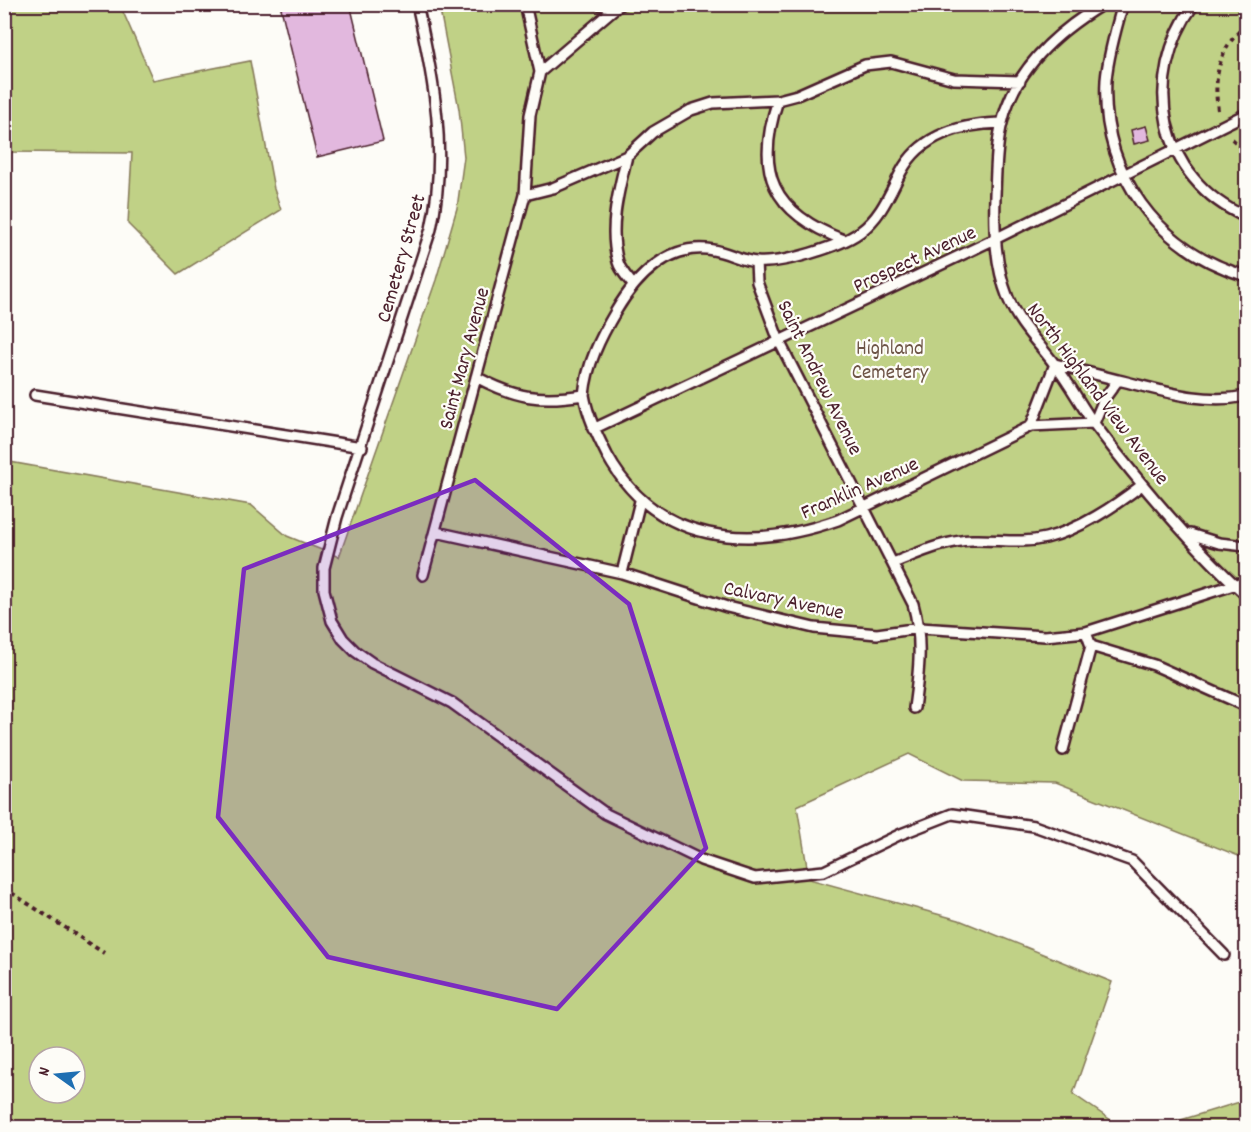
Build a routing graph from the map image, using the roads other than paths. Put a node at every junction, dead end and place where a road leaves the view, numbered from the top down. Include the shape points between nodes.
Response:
1 (417, 4) edge
2 (525, 4) edge
3 (597, 4) edge
4 (1102, 4) edge
5 (1123, 4) edge
6 (1194, 4) edge
7 (618, 6) edge
8 (540, 72) junction
9 (1020, 81) junction
10 (778, 100) junction
11 (1246, 114) edge
12 (1001, 123) junction
13 (1176, 151) junction
14 (627, 156) junction
15 (1123, 177) junction
16 (525, 195) junction
17 (1246, 217) edge
18 (995, 239) junction
19 (844, 240) junction
20 (756, 262) junction
21 (1246, 276) edge
22 (633, 285) junction
23 (779, 341) junction
24 (1055, 364) junction
25 (476, 377) junction
26 (1118, 380) junction
27 (35, 395) dead end
28 (584, 395) junction
29 (1246, 396) edge
30 (1094, 423) junction
31 (1031, 426) junction
32 (593, 429) junction
33 (362, 447) junction
34 (1142, 485) junction
35 (640, 501) junction
36 (865, 507) junction
37 (436, 532) junction
38 (1187, 533) junction
39 (1246, 546) edge
40 (893, 563) junction
41 (622, 573) junction
42 (423, 575) dead end
43 (1246, 581) edge
44 (1233, 584) junction
45 (1246, 595) edge
46 (920, 628) junction
47 (1086, 632) junction
48 (1091, 646) junction
49 (1246, 706) edge
50 (914, 708) dead end
51 (1063, 750) dead end
52 (1224, 955) dead end

1 - 33 lane, Cemetery Street via 438,120 438,198
2 - 8 lane
3 - 7 lane
4 - 9 lane, North Highland View Avenue via 1049,44
5 - 15 lane via 1106,78 1111,136
6 - 13 lane via 1173,41 1164,74 1165,120
7 - 8 lane
8 - 16 lane, Saint Mary Avenue via 530,115
9 - 10 lane via 954,79 912,66 878,62
9 - 12 lane, North Highland View Avenue
10 - 14 lane via 713,103 691,110 653,132
10 - 19 lane via 766,142 774,187 790,210 805,222
11 - 13 lane, Prospect Avenue
12 - 18 lane, North Highland View Avenue
12 - 19 lane via 946,132 923,144 910,157 873,220
13 - 15 lane, Prospect Avenue
13 - 17 lane via 1202,187
14 - 16 lane via 554,188
14 - 22 lane via 616,210 615,243 618,264
15 - 18 lane, Prospect Avenue
15 - 21 lane via 1149,214 1172,237 1202,258
16 - 25 lane, Saint Mary Avenue
18 - 23 lane, Prospect Avenue
18 - 24 lane, North Highland View Avenue via 1002,280 1018,319
19 - 20 lane via 804,255
20 - 22 lane via 711,249 688,249 664,258
20 - 23 lane, Saint Andrew Avenue via 757,282
22 - 28 lane via 589,363
23 - 32 lane, Prospect Avenue
23 - 36 lane, Saint Andrew Avenue
24 - 26 lane
24 - 30 lane, North Highland View Avenue
24 - 31 lane
25 - 28 lane via 523,398
25 - 37 lane, Saint Mary Avenue
26 - 29 lane via 1197,399 1230,400
26 - 30 lane
27 - 33 lane
28 - 32 lane, Franklin Avenue
30 - 31 lane, Franklin Avenue
30 - 34 lane, North Highland View Avenue
31 - 36 lane, Franklin Avenue
32 - 35 lane, Franklin Avenue
33 - 52 lane, Cemetery Street via 324,568 326,605 343,639 372,663 452,703 606,814 701,860 755,878 824,871 952,814 1034,826 1132,861
34 - 38 lane, North Highland View Avenue
34 - 40 lane via 1113,508 1066,531 1010,542 954,542
35 - 36 lane, Franklin Avenue via 670,520 702,531 755,539 807,531
35 - 41 lane
36 - 40 lane, Saint Andrew Avenue
37 - 41 lane, Calvary Avenue
37 - 42 lane, Saint Mary Avenue
38 - 39 lane
38 - 44 lane, North Highland View Avenue
40 - 46 lane, Saint Andrew Avenue
41 - 46 lane, Calvary Avenue via 727,607 814,628 876,634
43 - 44 lane, Calvary Avenue
44 - 45 lane, North Highland View Avenue
44 - 47 lane, Calvary Avenue
46 - 47 lane, Calvary Avenue via 1045,636
46 - 50 lane, Saint Andrew Avenue via 920,672
47 - 48 lane
48 - 49 lane via 1154,665
48 - 51 lane

